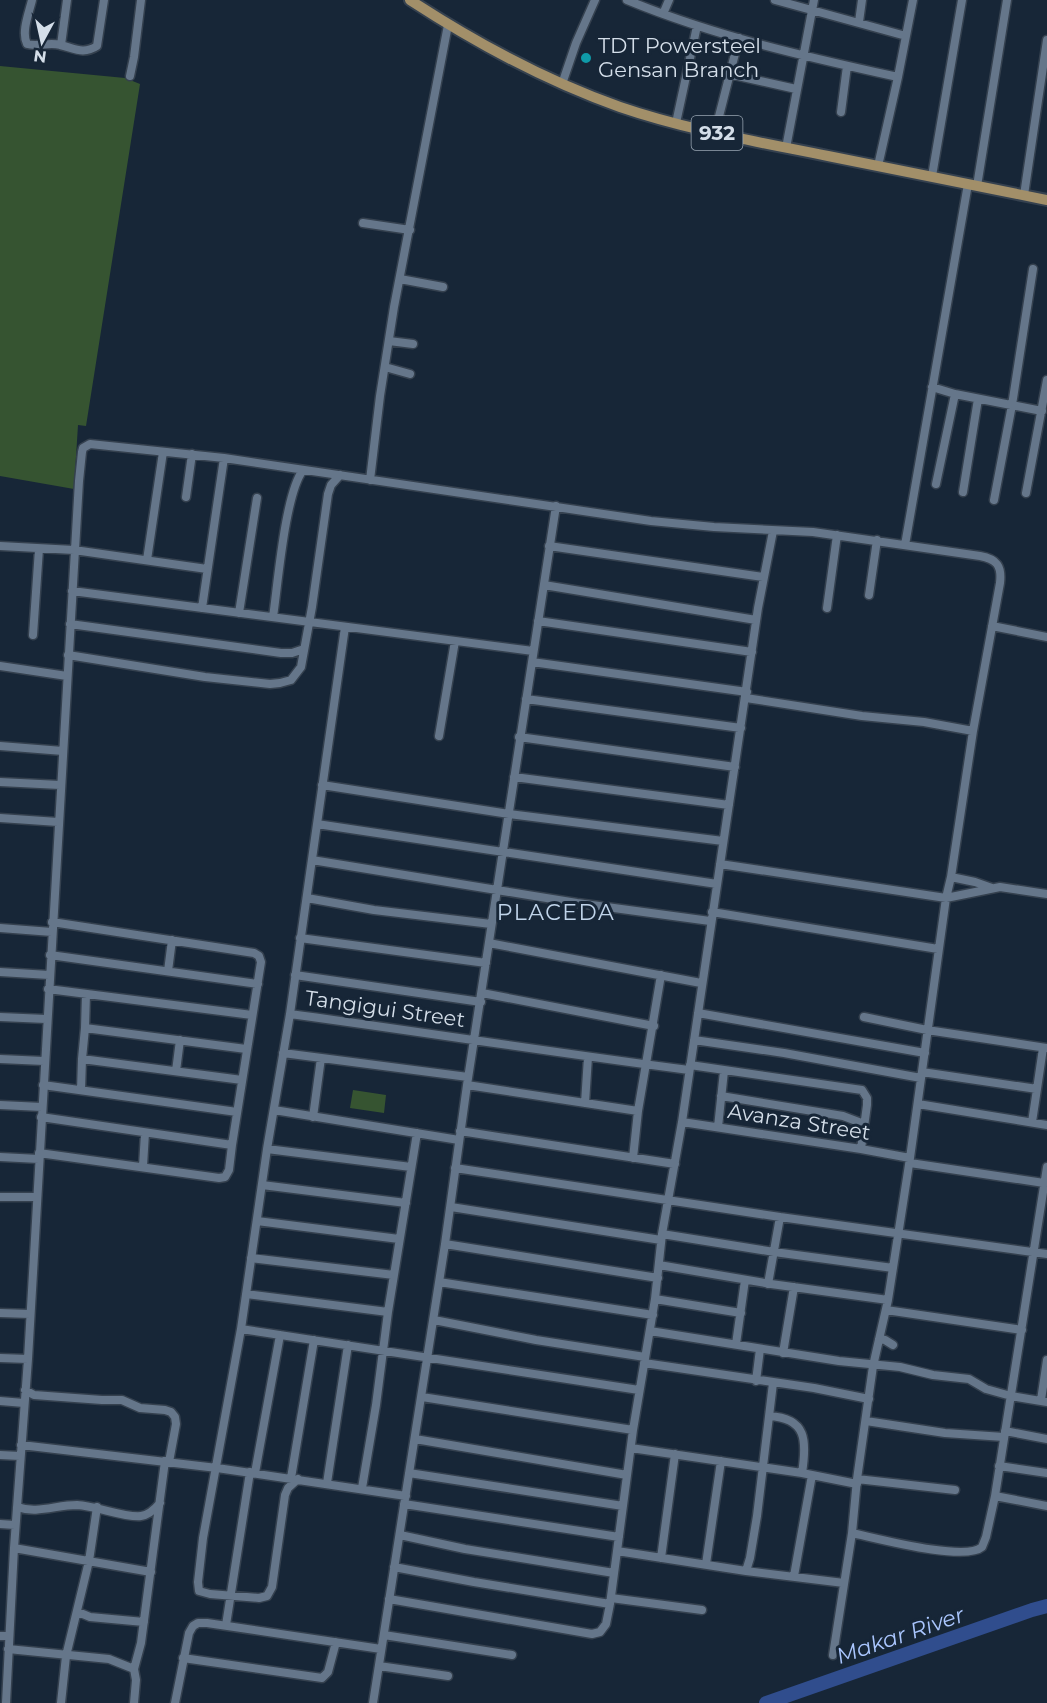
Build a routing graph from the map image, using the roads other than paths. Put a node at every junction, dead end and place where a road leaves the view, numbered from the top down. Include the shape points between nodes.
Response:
1 (32, 0) edge
2 (67, 0) edge
3 (104, 0) edge
4 (141, 0) edge
5 (410, 0) edge
6 (595, 0) edge
7 (627, 0) edge
8 (669, 0) edge
9 (775, 0) edge
10 (862, 0) edge
11 (913, 0) edge
12 (962, 0) edge
13 (1006, 0) edge
14 (813, 5) edge
15 (663, 14) junction
16 (859, 22) junction
17 (448, 25) junction
18 (697, 26) junction
19 (906, 36) junction
20 (739, 38) junction
21 (1047, 40) edge
22 (61, 45) junction
23 (802, 55) junction
24 (847, 66) junction
25 (729, 74) junction
26 (130, 76) dead end
27 (898, 77) junction
28 (562, 84) junction
29 (796, 89) junction
30 (841, 112) dead end
31 (676, 123) junction
32 (715, 132) junction
33 (786, 148) junction
34 (878, 166) junction
35 (932, 176) junction
36 (973, 185) junction
37 (1024, 195) junction
38 (1047, 200) edge
39 (363, 223) dead end
40 (410, 230) junction
41 (1034, 269) dead end
42 (399, 279) junction
43 (443, 287) dead end
44 (389, 341) junction
45 (413, 344) dead end
46 (385, 367) junction
47 (410, 374) dead end
48 (1047, 380) edge
49 (932, 387) junction
50 (955, 394) junction
51 (978, 399) junction
52 (1012, 405) junction
53 (1042, 411) junction
54 (163, 452) junction
55 (192, 454) junction
56 (224, 458) junction
57 (303, 470) junction
58 (340, 475) junction
59 (370, 480) junction
60 (936, 484) dead end
61 (963, 492) dead end
62 (1026, 493) dead end
63 (186, 497) dead end
64 (257, 498) dead end
65 (994, 500) dead end
66 (556, 506) junction
67 (773, 531) junction
68 (837, 535) junction
69 (877, 540) junction
70 (905, 545) junction
71 (0, 546) edge
72 (549, 546) junction
73 (39, 549) junction
74 (74, 550) junction
75 (147, 560) junction
76 (207, 569) junction
77 (763, 577) junction
78 (544, 585) junction
79 (72, 591) junction
80 (869, 596) dead end
81 (202, 608) junction
82 (826, 608) dead end
83 (239, 613) junction
84 (273, 617) junction
85 (756, 620) junction
86 (538, 621) junction
87 (309, 622) junction
88 (70, 624) junction
89 (992, 626) junction
90 (345, 627) junction
91 (33, 634) dead end
92 (1047, 637) edge
93 (455, 641) junction
94 (304, 649) junction
95 (533, 651) junction
96 (752, 652) junction
97 (68, 656) junction
98 (532, 662) junction
99 (0, 666) edge
100 (67, 676) junction
101 (746, 695) junction
102 (526, 699) junction
103 (741, 728) junction
104 (973, 731) junction
105 (439, 736) dead end
106 (519, 737) junction
107 (0, 746) edge
108 (63, 751) junction
109 (735, 767) junction
110 (514, 777) junction
111 (0, 782) edge
112 (60, 785) junction
113 (322, 785) junction
114 (729, 805) junction
115 (509, 814) junction
116 (0, 818) edge
117 (58, 822) junction
118 (318, 824) junction
119 (723, 841) junction
120 (504, 850) junction
121 (312, 860) junction
122 (720, 864) junction
123 (951, 877) junction
124 (717, 884) junction
125 (993, 888) junction
126 (497, 890) junction
127 (1047, 894) edge
128 (307, 898) junction
129 (946, 898) junction
130 (711, 917) junction
131 (52, 922) junction
132 (491, 924) junction
133 (0, 928) edge
134 (52, 932) junction
135 (300, 939) junction
136 (172, 940) junction
137 (489, 943) junction
138 (938, 949) junction
139 (50, 954) junction
140 (486, 963) junction
141 (168, 971) junction
142 (0, 972) edge
143 (49, 975) junction
144 (295, 975) junction
145 (661, 975) junction
146 (701, 983) junction
147 (258, 984) junction
148 (48, 989) junction
149 (86, 994) junction
150 (482, 998) junction
151 (698, 1013) junction
152 (290, 1014) junction
153 (252, 1015) junction
154 (0, 1017) edge
155 (864, 1017) dead end
156 (46, 1019) junction
157 (654, 1026) junction
158 (85, 1028) junction
159 (927, 1030) junction
160 (475, 1039) junction
161 (180, 1040) junction
162 (694, 1040) junction
163 (1045, 1048) edge
164 (246, 1049) junction
165 (283, 1053) junction
166 (925, 1053) junction
167 (588, 1057) junction
168 (321, 1058) junction
169 (0, 1059) edge
170 (82, 1059) junction
171 (44, 1061) junction
172 (647, 1064) junction
173 (690, 1067) junction
174 (176, 1071) junction
175 (724, 1071) junction
176 (922, 1075) junction
177 (242, 1080) junction
178 (467, 1081) junction
179 (43, 1085) junction
180 (1037, 1089) junction
181 (81, 1090) junction
182 (721, 1096) junction
183 (585, 1103) junction
184 (918, 1104) junction
185 (0, 1105) edge
186 (42, 1107) junction
187 (274, 1110) junction
188 (237, 1112) junction
189 (638, 1112) junction
190 (313, 1117) junction
191 (41, 1118) junction
192 (682, 1122) junction
193 (1032, 1122) junction
194 (864, 1124) junction
195 (1047, 1125) edge
196 (718, 1127) junction
197 (145, 1133) junction
198 (417, 1133) junction
199 (460, 1135) junction
200 (232, 1144) junction
201 (267, 1149) junction
202 (861, 1149) junction
203 (39, 1156) junction
204 (0, 1157) edge
205 (633, 1158) junction
206 (910, 1161) junction
207 (675, 1164) junction
208 (142, 1166) junction
209 (411, 1167) junction
210 (1047, 1167) edge
211 (455, 1168) junction
212 (1044, 1183) junction
213 (262, 1185) junction
214 (0, 1197) edge
215 (37, 1197) junction
216 (668, 1200) junction
217 (406, 1203) junction
218 (450, 1207) junction
219 (780, 1217) junction
220 (257, 1221) junction
221 (899, 1233) junction
222 (662, 1237) junction
223 (399, 1239) junction
224 (446, 1244) junction
225 (1034, 1251) junction
226 (774, 1252) junction
227 (1047, 1254) edge
228 (251, 1258) junction
229 (659, 1265) junction
230 (893, 1269) junction
231 (394, 1275) junction
232 (658, 1278) junction
233 (745, 1280) junction
234 (439, 1282) junction
235 (768, 1284) junction
236 (794, 1287) junction
237 (246, 1294) junction
238 (656, 1299) junction
239 (888, 1300) junction
240 (885, 1310) junction
241 (388, 1312) junction
242 (0, 1313) edge
243 (741, 1313) junction
244 (30, 1314) junction
245 (653, 1315) junction
246 (434, 1320) junction
247 (241, 1329) junction
248 (650, 1330) junction
249 (1022, 1330) junction
250 (280, 1335) junction
251 (879, 1339) junction
252 (314, 1340) junction
253 (736, 1344) junction
254 (348, 1345) junction
255 (893, 1345) dead end
256 (760, 1349) junction
257 (383, 1350) junction
258 (783, 1353) junction
259 (0, 1358) edge
260 (28, 1359) junction
261 (428, 1359) junction
262 (645, 1360) junction
263 (1047, 1360) edge
264 (873, 1366) junction
265 (756, 1381) junction
266 (773, 1383) junction
267 (25, 1390) junction
268 (639, 1390) junction
269 (1011, 1396) junction
270 (422, 1397) junction
271 (869, 1399) junction
272 (0, 1401) edge
273 (1044, 1401) edge
274 (24, 1403) junction
275 (769, 1416) junction
276 (866, 1421) junction
277 (633, 1430) junction
278 (1005, 1434) junction
279 (415, 1438) junction
280 (1047, 1439) edge
281 (21, 1445) junction
282 (631, 1448) junction
283 (675, 1454) junction
284 (0, 1455) edge
285 (20, 1456) junction
286 (721, 1461) junction
287 (167, 1462) junction
288 (999, 1466) junction
289 (217, 1468) junction
290 (763, 1468) junction
291 (252, 1472) junction
292 (410, 1473) junction
293 (802, 1473) junction
294 (1047, 1473) edge
295 (627, 1475) junction
296 (812, 1475) junction
297 (295, 1478) junction
298 (857, 1481) junction
299 (327, 1483) junction
300 (362, 1488) junction
301 (955, 1490) dead end
302 (995, 1496) junction
303 (405, 1500) junction
304 (160, 1503) junction
305 (623, 1506) junction
306 (1047, 1506) edge
307 (97, 1507) junction
308 (17, 1508) junction
309 (0, 1524) edge
310 (15, 1525) junction
311 (852, 1533) junction
312 (399, 1535) junction
313 (619, 1537) junction
314 (14, 1548) junction
315 (617, 1551) junction
316 (661, 1558) junction
317 (89, 1561) junction
318 (706, 1564) junction
319 (394, 1567) junction
320 (746, 1571) junction
321 (151, 1572) junction
322 (615, 1573) junction
323 (794, 1576) junction
324 (844, 1583) junction
325 (230, 1595) junction
326 (389, 1599) junction
327 (610, 1601) junction
328 (702, 1610) dead end
329 (78, 1612) junction
330 (144, 1622) junction
331 (226, 1625) junction
332 (384, 1635) junction
333 (5, 1636) edge
334 (336, 1642) junction
335 (8, 1649) junction
336 (381, 1649) junction
337 (512, 1655) dead end
338 (833, 1655) dead end
339 (66, 1656) junction
340 (183, 1658) junction
341 (379, 1666) junction
342 (134, 1669) junction
343 (448, 1676) dead end
344 (6, 1703) edge
345 (61, 1703) edge
346 (134, 1703) edge
347 (175, 1703) edge
348 (373, 1703) edge

1 - 22 street via 25,42
2 - 22 street
3 - 22 street via 97,46 82,51
4 - 26 street
5 - 17 main road, 932
6 - 28 street
7 - 15 street
8 - 15 street
9 - 14 street
10 - 16 street
11 - 19 street
12 - 35 street
13 - 36 street
14 - 16 street
14 - 23 street
15 - 18 street
16 - 19 street
17 - 28 main road, 932
17 - 40 street
18 - 20 street
18 - 31 street
19 - 27 street
20 - 23 street
20 - 25 street
21 - 37 street
23 - 24 street
23 - 29 street
24 - 27 street
24 - 30 street
25 - 29 street
25 - 32 street
27 - 34 street
28 - 31 main road, 932
29 - 33 street
31 - 32 main road, 932
32 - 33 main road, 932
33 - 34 main road, 932
34 - 35 main road, 932
35 - 36 main road, 932
36 - 37 main road, 932
36 - 49 street
37 - 38 main road, 932
39 - 40 street
40 - 42 street
41 - 52 street
42 - 43 street
42 - 44 street
44 - 45 street
44 - 46 street
46 - 47 street
46 - 59 street
48 - 53 street
49 - 50 street
49 - 70 street
50 - 51 street
50 - 60 street
51 - 52 street
51 - 61 street
52 - 53 street
52 - 65 street
53 - 62 street
54 - 55 street
54 - 74 street via 97,444 83,448
54 - 75 street
55 - 56 street
55 - 63 street
56 - 57 street
56 - 76 street
57 - 58 street
57 - 84 street via 295,483
58 - 59 street
58 - 87 street via 328,494
59 - 66 street
64 - 83 street
66 - 67 street via 681,525
66 - 72 street
67 - 68 street
67 - 77 street
68 - 69 street
68 - 82 street
69 - 70 street
69 - 80 street
70 - 89 street via 989,558 998,564 1001,575
71 - 73 street
72 - 77 street
72 - 78 street
73 - 74 street
73 - 91 street
74 - 75 street
74 - 79 street
75 - 76 street
76 - 81 street
77 - 85 street
78 - 85 street
78 - 86 street
79 - 81 street
79 - 88 street
81 - 83 street
83 - 84 street
84 - 87 street
85 - 96 street
86 - 95 street
86 - 96 street
87 - 90 street
87 - 94 street
88 - 94 street via 281,653
88 - 97 street
89 - 92 street
89 - 104 street
90 - 93 street
90 - 113 street
93 - 95 street
93 - 105 street
94 - 97 street via 297,674 280,684
95 - 98 street
96 - 101 street
97 - 100 street
98 - 101 street
98 - 102 street
99 - 100 street
100 - 108 street
101 - 103 street
101 - 104 street
102 - 103 street
102 - 106 street
103 - 109 street
104 - 123 street
106 - 109 street
106 - 110 street
107 - 108 street
108 - 112 street
109 - 114 street
110 - 114 street
110 - 115 street
111 - 112 street
112 - 117 street
113 - 115 street
113 - 118 street
114 - 119 street
115 - 119 street
115 - 120 street
116 - 117 street
117 - 131 street
118 - 120 street
118 - 121 street
119 - 122 street
120 - 124 street
120 - 126 street
121 - 126 street
121 - 128 street
122 - 124 street
122 - 129 street
123 - 125 street
123 - 129 street
124 - 130 street
125 - 127 street
125 - 129 street
126 - 130 street
126 - 132 street
128 - 132 street
128 - 135 street
129 - 138 street
130 - 138 street
130 - 146 street
131 - 134 street
131 - 136 street
132 - 137 street
133 - 134 street
134 - 139 street
135 - 140 street
135 - 144 street
136 - 141 street
136 - 147 street via 255,953 261,962
137 - 140 street
137 - 145 street
138 - 159 street
139 - 141 street
139 - 143 street
140 - 150 street
141 - 147 street
142 - 143 street
143 - 148 street
144 - 150 street
144 - 152 street
145 - 146 street
145 - 157 street
146 - 151 street
147 - 153 street
148 - 149 street
148 - 156 street
149 - 153 street
149 - 158 street
150 - 157 street
150 - 160 street
151 - 162 street
151 - 166 street
152 - 160 street, Tangigui Street
152 - 165 street
153 - 164 street
154 - 156 street
155 - 159 street
156 - 171 street
157 - 172 street
158 - 161 street
158 - 170 street
159 - 163 street
159 - 166 street
160 - 167 street, Tangigui Street
160 - 178 street
161 - 164 street
161 - 174 street
162 - 173 street
162 - 176 street
163 - 180 street
164 - 177 street
165 - 168 street
165 - 187 street
166 - 176 street
167 - 172 street, Tangigui Street
167 - 183 street
168 - 178 street
168 - 190 street
169 - 171 street
170 - 174 street
170 - 181 street
171 - 179 street
172 - 173 street, Tangigui Street
172 - 189 street
173 - 175 street, Tangigui Street
173 - 192 street
174 - 177 street
175 - 182 street
175 - 194 street, Tangigui Street via 862,1090 867,1098
176 - 180 street
176 - 184 street
177 - 188 street
178 - 183 street
178 - 199 street
179 - 181 street
179 - 186 street
180 - 193 street
181 - 188 street
182 - 194 street via 843,1116
182 - 196 street
183 - 189 street
184 - 193 street
184 - 206 street
185 - 186 street
186 - 191 street
187 - 190 street
187 - 201 street
188 - 200 street
189 - 205 street
190 - 198 street
191 - 197 street
191 - 203 street
192 - 196 street, Avanza Street
192 - 207 street
193 - 195 street
194 - 202 street
196 - 202 street, Avanza Street
197 - 200 street
197 - 208 street
198 - 199 street
198 - 209 street
199 - 205 street
199 - 211 street
200 - 208 street via 225,1177
201 - 209 street
201 - 213 street
202 - 206 street, Avanza Street
203 - 204 street
203 - 208 street
203 - 215 street
205 - 207 street
206 - 212 street, Avanza Street
206 - 221 street
207 - 216 street
209 - 217 street
210 - 212 street
211 - 216 street
211 - 218 street
212 - 225 street
213 - 217 street
213 - 220 street
214 - 215 street
215 - 244 street
216 - 219 street
216 - 222 street
217 - 223 street
218 - 222 street
218 - 224 street
219 - 221 street
219 - 226 street
220 - 223 street
220 - 228 street
221 - 225 street
221 - 230 street
222 - 226 street
222 - 229 street
223 - 231 street
224 - 232 street
224 - 234 street
225 - 227 street
225 - 249 street
226 - 230 street
226 - 235 street
228 - 231 street
228 - 237 street
229 - 232 street
229 - 233 street
230 - 239 street
231 - 241 street
232 - 238 street
233 - 235 street
233 - 243 street
234 - 245 street
234 - 246 street
235 - 236 street
236 - 239 street
236 - 258 street
237 - 241 street
237 - 247 street
238 - 243 street
238 - 245 street
239 - 240 street
240 - 249 street
240 - 251 street
241 - 257 street
242 - 244 street
243 - 253 street
244 - 260 street
245 - 248 street
246 - 261 street
246 - 262 street
247 - 250 street
247 - 289 street
248 - 253 street
248 - 262 street
249 - 269 street
250 - 252 street
250 - 291 street
251 - 255 street
251 - 264 street
252 - 254 street
252 - 297 street
253 - 256 street
254 - 257 street
254 - 299 street
256 - 258 street
256 - 265 street
257 - 261 street
257 - 300 street
258 - 264 street
259 - 260 street
260 - 267 street
261 - 268 street
261 - 270 street
262 - 265 street
262 - 268 street
263 - 273 street
264 - 269 street via 969,1379
264 - 271 street
265 - 266 street
266 - 271 street
266 - 275 street
267 - 274 street
267 - 287 street via 34,1395 122,1400 140,1408 171,1412 176,1424
268 - 277 street
269 - 273 street
269 - 278 street
270 - 277 street
270 - 279 street
271 - 276 street
272 - 274 street
274 - 281 street
275 - 290 street
275 - 293 street via 780,1416 801,1429
276 - 278 street via 945,1433
276 - 298 street
277 - 282 street
278 - 280 street
278 - 288 street
279 - 292 street
279 - 295 street
281 - 285 street
281 - 287 street
282 - 283 street
282 - 295 street
283 - 286 street
283 - 316 street
284 - 285 street
285 - 308 street
286 - 290 street
286 - 318 street
287 - 289 street
287 - 304 street
288 - 294 street
288 - 302 street
289 - 291 street
289 - 325 street via 210,1493 198,1588 203,1593
290 - 293 street
290 - 320 street
291 - 297 street
291 - 325 street
292 - 303 street
292 - 305 street
293 - 296 street
295 - 305 street
296 - 298 street
296 - 323 street
297 - 299 street
297 - 325 street via 285,1495 270,1592 265,1597
298 - 301 street
298 - 311 street
299 - 300 street
300 - 303 street
302 - 306 street
302 - 311 street via 984,1543 972,1553 945,1552
303 - 312 street
303 - 313 street
304 - 307 street via 142,1516
304 - 321 street
305 - 313 street
307 - 308 street
307 - 317 street
308 - 310 street
309 - 310 street
310 - 314 street
311 - 324 street
312 - 319 street
312 - 322 street
313 - 315 street
314 - 317 street
314 - 333 street
315 - 316 street
315 - 322 street
316 - 318 street
317 - 321 street
317 - 329 street
318 - 320 street
319 - 326 street
319 - 327 street
320 - 323 street
321 - 330 street
322 - 327 street
323 - 324 street
324 - 338 street
325 - 331 street
326 - 327 street via 592,1634 604,1629
326 - 332 street
327 - 328 street
329 - 330 street via 90,1617
329 - 339 street
330 - 342 street
331 - 334 street
331 - 340 street via 193,1626
332 - 336 street
332 - 337 street
333 - 335 street
334 - 336 street
334 - 340 street via 328,1672 322,1678
335 - 339 street
335 - 344 street
336 - 341 street
339 - 342 street via 109,1659
339 - 345 street
340 - 347 street
341 - 343 street
341 - 348 street
342 - 346 street

